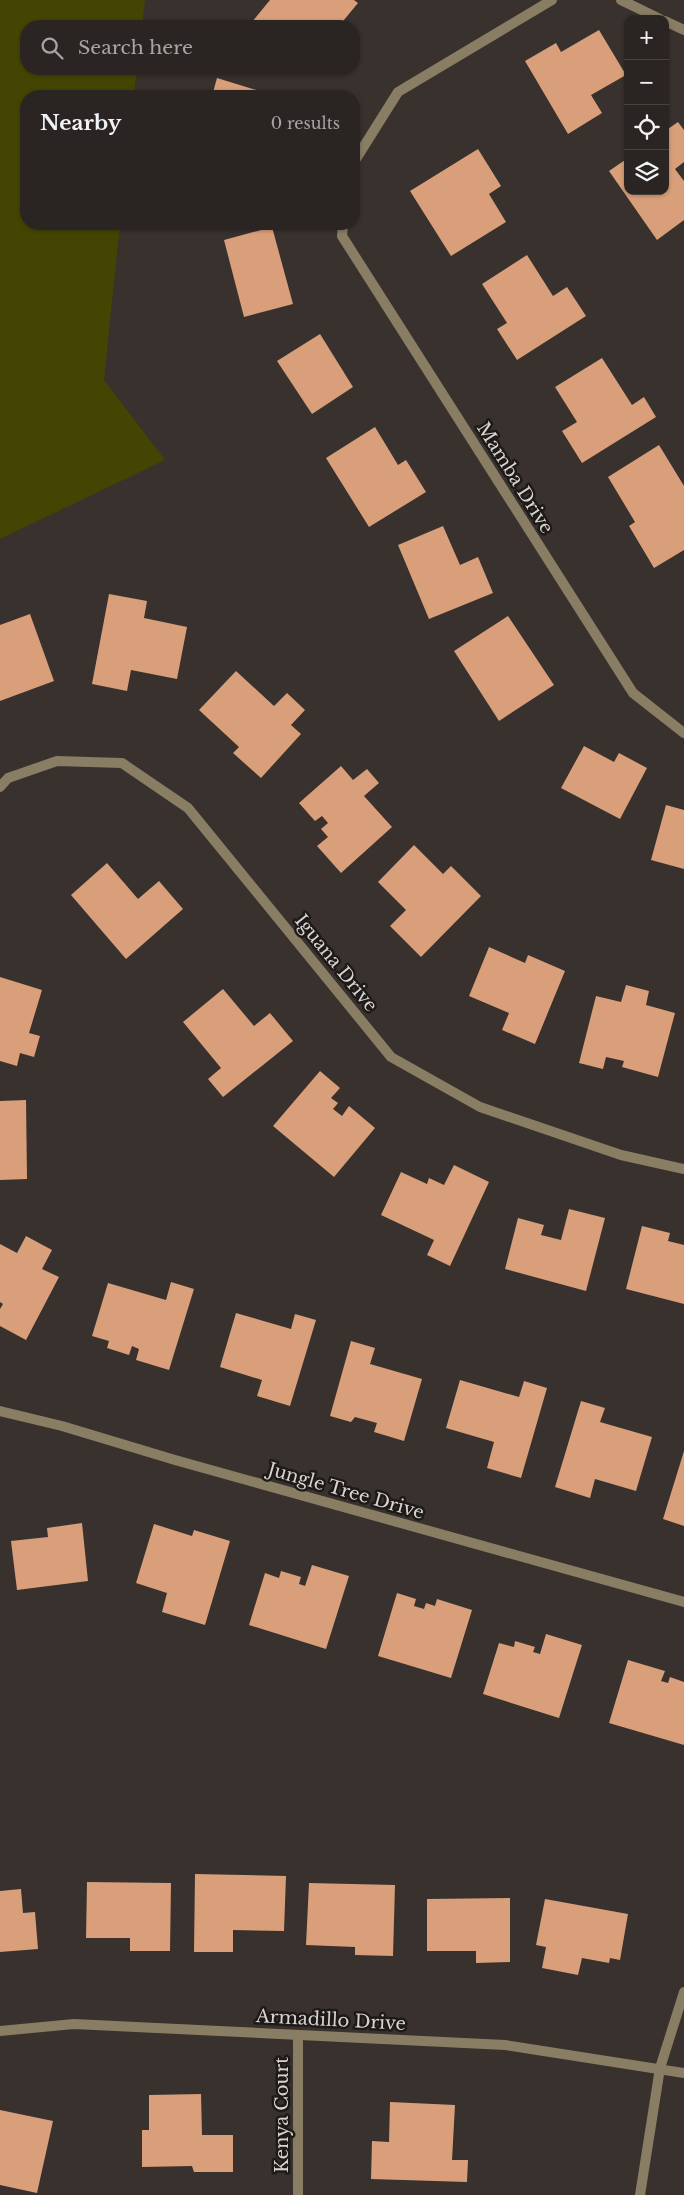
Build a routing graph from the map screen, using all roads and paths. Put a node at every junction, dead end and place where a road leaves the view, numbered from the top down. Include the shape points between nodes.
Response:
1 (552, 0) edge
2 (621, 0) edge
3 (652, 15) edge
4 (669, 23) edge
5 (684, 30) edge
6 (360, 152) edge
7 (342, 230) edge
8 (684, 733) edge
9 (0, 787) edge
10 (684, 1170) edge
11 (0, 1412) edge
12 (684, 1602) edge
13 (684, 1992) edge
14 (0, 2031) edge
15 (298, 2035) junction
16 (660, 2068) junction
17 (684, 2073) edge
18 (298, 2195) edge
19 (640, 2195) edge

1 - 6 street via 398,92
2 - 3 street
4 - 5 street
7 - 8 street, Mamba Drive via 342,236 633,693
9 - 10 street, Iguana Drive via 8,778 57,761 122,762 188,808 391,1057 480,1107 621,1155
11 - 12 street, Jungle Tree Drive via 62,1426
13 - 16 street
14 - 15 street, Armadillo Drive via 74,2024
15 - 16 street, Armadillo Drive via 505,2045
15 - 18 street, Kenya Court
16 - 17 street, Armadillo Drive
16 - 19 street

